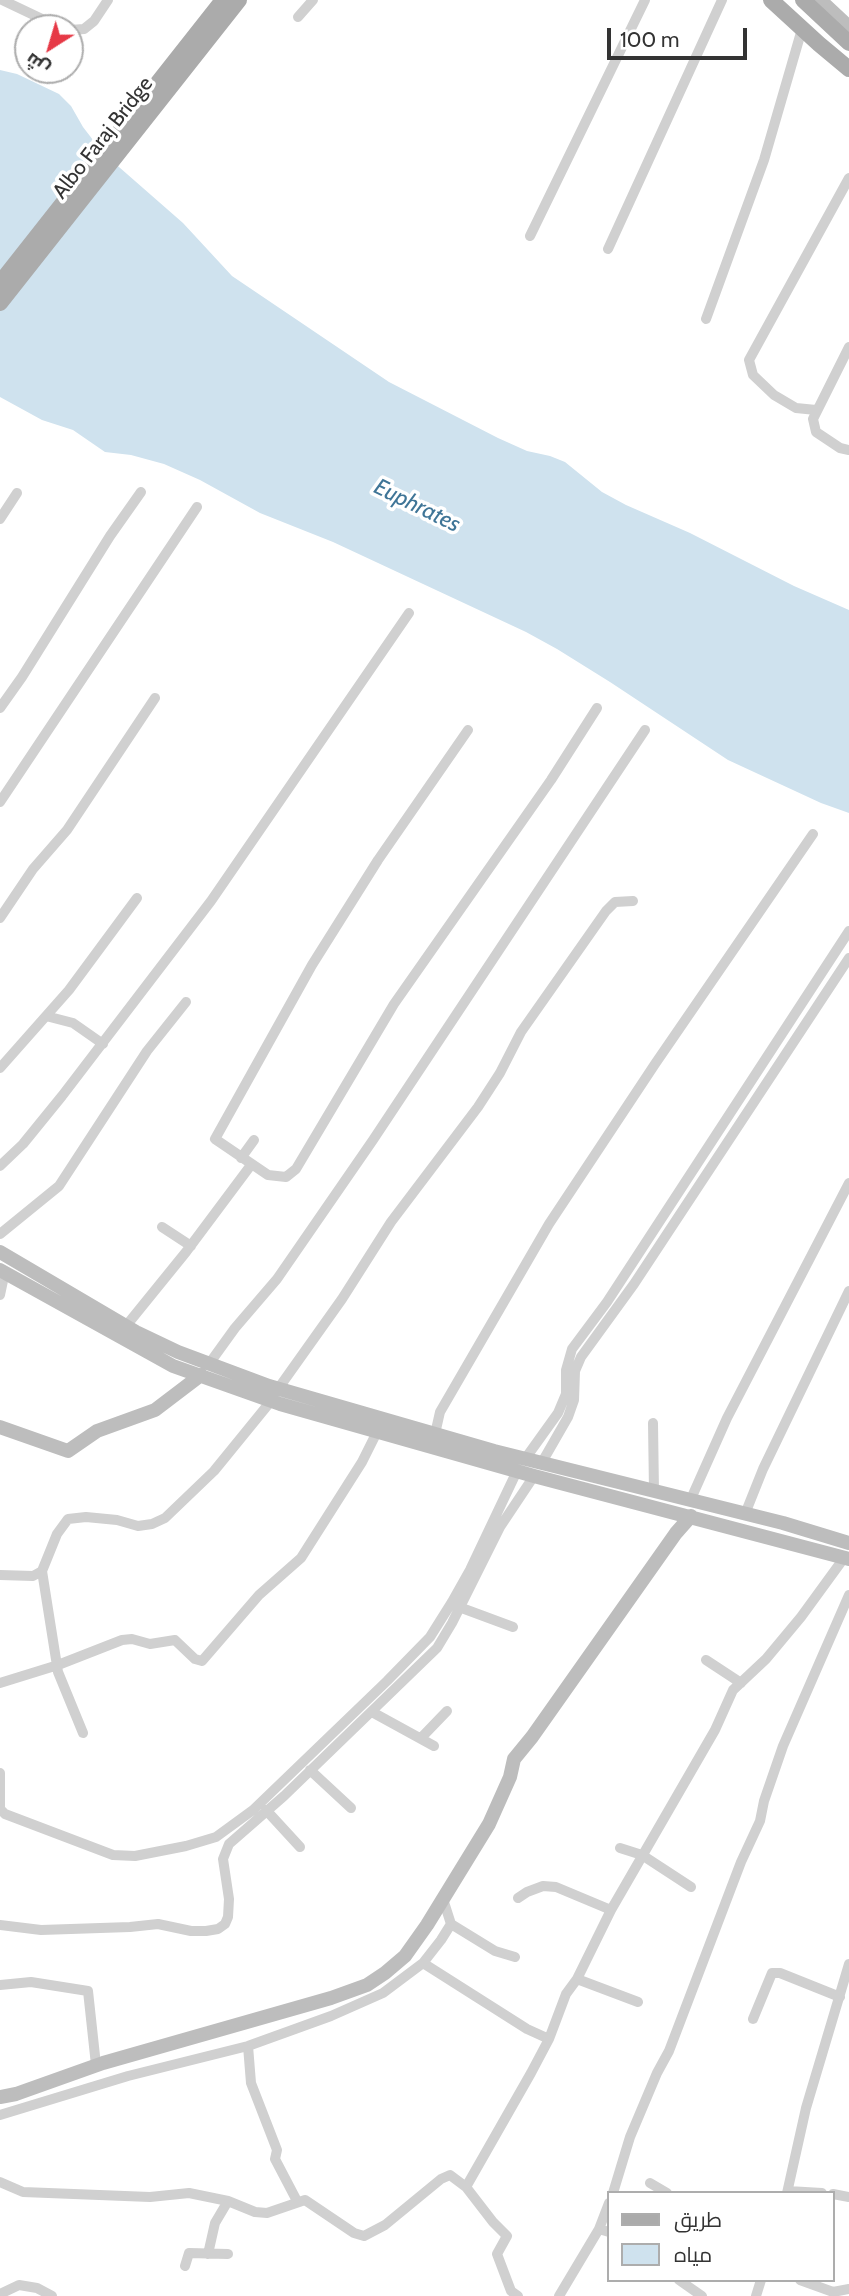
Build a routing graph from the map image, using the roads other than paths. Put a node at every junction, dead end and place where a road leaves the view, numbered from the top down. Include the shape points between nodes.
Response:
1 (2, 0) edge
2 (108, 0) edge
3 (223, 0) edge
4 (239, 0) edge
5 (313, 0) edge
6 (645, 0) edge
7 (722, 0) edge
8 (771, 0) edge
9 (803, 0) edge
10 (820, 0) edge
11 (32, 14) edge
12 (298, 17) dead end
13 (849, 27) edge
14 (84, 29) edge
15 (802, 29) junction
16 (849, 43) edge
17 (849, 69) edge
18 (849, 178) edge
19 (530, 236) dead end
20 (608, 250) dead end
21 (0, 283) edge
22 (0, 303) edge
23 (706, 319) dead end
24 (849, 347) edge
25 (816, 410) junction
26 (849, 450) edge
27 (141, 492) dead end
28 (17, 494) dead end
29 (197, 507) dead end
30 (0, 519) edge
31 (410, 613) dead end
32 (155, 698) dead end
33 (0, 708) edge
34 (597, 708) dead end
35 (468, 730) dead end
36 (645, 730) dead end
37 (0, 802) edge
38 (813, 834) dead end
39 (137, 898) dead end
40 (633, 901) dead end
41 (0, 918) edge
42 (849, 931) edge
43 (849, 958) edge
44 (845, 974) edge
45 (186, 1002) dead end
46 (46, 1016) junction
47 (103, 1044) junction
48 (0, 1068) edge
49 (254, 1140) dead end
50 (242, 1158) junction
51 (251, 1165) junction
52 (0, 1166) edge
53 (849, 1183) edge
54 (162, 1227) dead end
55 (0, 1234) edge
56 (191, 1246) junction
57 (0, 1252) edge
58 (4, 1274) edge
59 (849, 1290) edge
60 (53, 1291) junction
61 (0, 1295) edge
62 (126, 1326) junction
63 (205, 1370) junction
64 (275, 1395) junction
65 (653, 1423) dead end
66 (0, 1427) edge
67 (377, 1432) junction
68 (426, 1436) junction
69 (521, 1465) junction
70 (538, 1470) junction
71 (654, 1492) junction
72 (691, 1508) junction
73 (745, 1514) junction
74 (847, 1553) edge
75 (42, 1571) junction
76 (0, 1575) edge
77 (849, 1595) edge
78 (459, 1608) junction
79 (513, 1628) dead end
80 (706, 1660) dead end
81 (58, 1665) junction
82 (0, 1683) edge
83 (741, 1683) junction
84 (447, 1711) dead end
85 (372, 1712) junction
86 (83, 1733) dead end
87 (421, 1738) junction
88 (434, 1746) dead end
89 (310, 1770) junction
90 (0, 1773) edge
91 (351, 1808) dead end
92 (266, 1810) junction
93 (300, 1847) dead end
94 (620, 1848) dead end
95 (642, 1855) junction
96 (691, 1888) dead end
97 (518, 1898) dead end
98 (443, 1899) junction
99 (611, 1910) junction
100 (451, 1924) junction
101 (0, 1925) edge
102 (515, 1957) dead end
103 (423, 1963) junction
104 (849, 1964) edge
105 (577, 1979) junction
106 (0, 1985) edge
107 (840, 1997) junction
108 (638, 2002) dead end
109 (753, 2018) dead end
110 (549, 2039) junction
111 (248, 2046) junction
112 (96, 2065) junction
113 (0, 2097) edge
114 (0, 2115) edge
115 (0, 2182) edge
116 (650, 2183) dead end
117 (466, 2187) junction
118 (615, 2191) edge
119 (664, 2191) edge
120 (787, 2191) edge
121 (228, 2201) junction
122 (298, 2201) junction
123 (608, 2208) edge
124 (604, 2230) edge
125 (208, 2254) junction
126 (228, 2254) dead end
127 (185, 2266) dead end
128 (682, 2282) edge
129 (806, 2282) edge
130 (849, 2289) edge
131 (0, 2294) edge
132 (52, 2296) edge
133 (518, 2296) edge
134 (559, 2296) edge
135 (702, 2296) edge

1 - 11 street
2 - 14 street
3 - 21 main road, Albo Faraj Bridge
4 - 22 main road, Albo Faraj Bridge
5 - 12 street
6 - 19 street
7 - 20 street
8 - 15 main road
9 - 16 main road
10 - 13 main road
15 - 17 main road
15 - 23 street via 764,160
18 - 25 street via 749,360 753,375 774,395 796,408
24 - 25 street
25 - 26 street via 816,432
27 - 33 street
28 - 30 street
29 - 37 street
31 - 47 street via 211,901
32 - 41 street via 67,830
34 - 51 street via 394,1004 296,1169 277,1177
35 - 50 street via 319,953 215,1139
36 - 63 street via 373,1140 277,1279
38 - 68 street via 549,1224
39 - 46 street
40 - 64 street via 615,902 606,911 522,1032 478,1107 391,1222
42 - 69 street via 572,1349 566,1394 558,1413
43 - 44 street
44 - 70 street via 581,1357 568,1417
45 - 55 street via 147,1051 59,1186
46 - 47 street via 73,1023
46 - 48 street
47 - 52 street
49 - 50 street
50 - 51 street
51 - 56 street
53 - 72 street via 727,1418
54 - 56 street
56 - 62 street
57 - 60 main road
58 - 60 main road
58 - 61 street
59 - 73 street
60 - 62 main road
60 - 63 main road via 173,1366
62 - 63 main road
63 - 64 main road
63 - 66 main road via 155,1410 97,1431 68,1451
64 - 67 main road
64 - 68 main road
64 - 75 street via 214,1471 165,1518 138,1526 117,1520 68,1519
65 - 71 street
67 - 68 main road
67 - 81 street via 301,1558 259,1595 202,1661 195,1660 175,1640 150,1644 132,1639
68 - 69 main road
69 - 70 main road
69 - 90 street via 464,1581 430,1637 253,1810 216,1837 147,1854 113,1856 5,1814
70 - 71 main road
70 - 72 main road
70 - 78 street via 509,1512
71 - 72 main road
72 - 73 main road
72 - 74 main road
72 - 98 main road via 514,1759 489,1824
73 - 74 main road
74 - 83 street via 817,1598
75 - 76 street via 33,1576
75 - 81 street
77 - 118 street via 782,1746 760,1821 630,2137
78 - 79 street
78 - 85 street via 437,1648
80 - 83 street
81 - 82 street
81 - 86 street
83 - 95 street
84 - 87 street
85 - 87 street
85 - 89 street
87 - 88 street
89 - 91 street
89 - 92 street
92 - 93 street
92 - 101 street via 229,1844 223,1859 228,1917 218,1929 191,1931 158,1924 41,1930
94 - 95 street
95 - 96 street
95 - 99 street
97 - 99 street via 543,1886 556,1887
98 - 100 street
98 - 112 main road via 405,1956 367,1985
99 - 105 street
100 - 102 street via 495,1951
100 - 103 street
103 - 110 street
103 - 111 street via 383,1993
104 - 107 street
105 - 108 street
105 - 110 street via 566,1994
106 - 112 street via 31,1982 88,1991
107 - 109 street via 772,1973
107 - 120 street via 806,2108
110 - 117 street
111 - 114 street
111 - 122 street via 251,2083 277,2150 275,2159
112 - 113 main road
115 - 121 street via 23,2192 150,2197 189,2193
116 - 119 street
117 - 122 street via 450,2175 364,2236 305,2200
117 - 133 street via 507,2236 497,2254 511,2291
121 - 122 street via 267,2213
121 - 125 street via 215,2223
123 - 124 street
124 - 134 street
125 - 126 street
125 - 127 street via 189,2253
128 - 135 street
129 - 130 street via 833,2292
131 - 132 street via 19,2285

